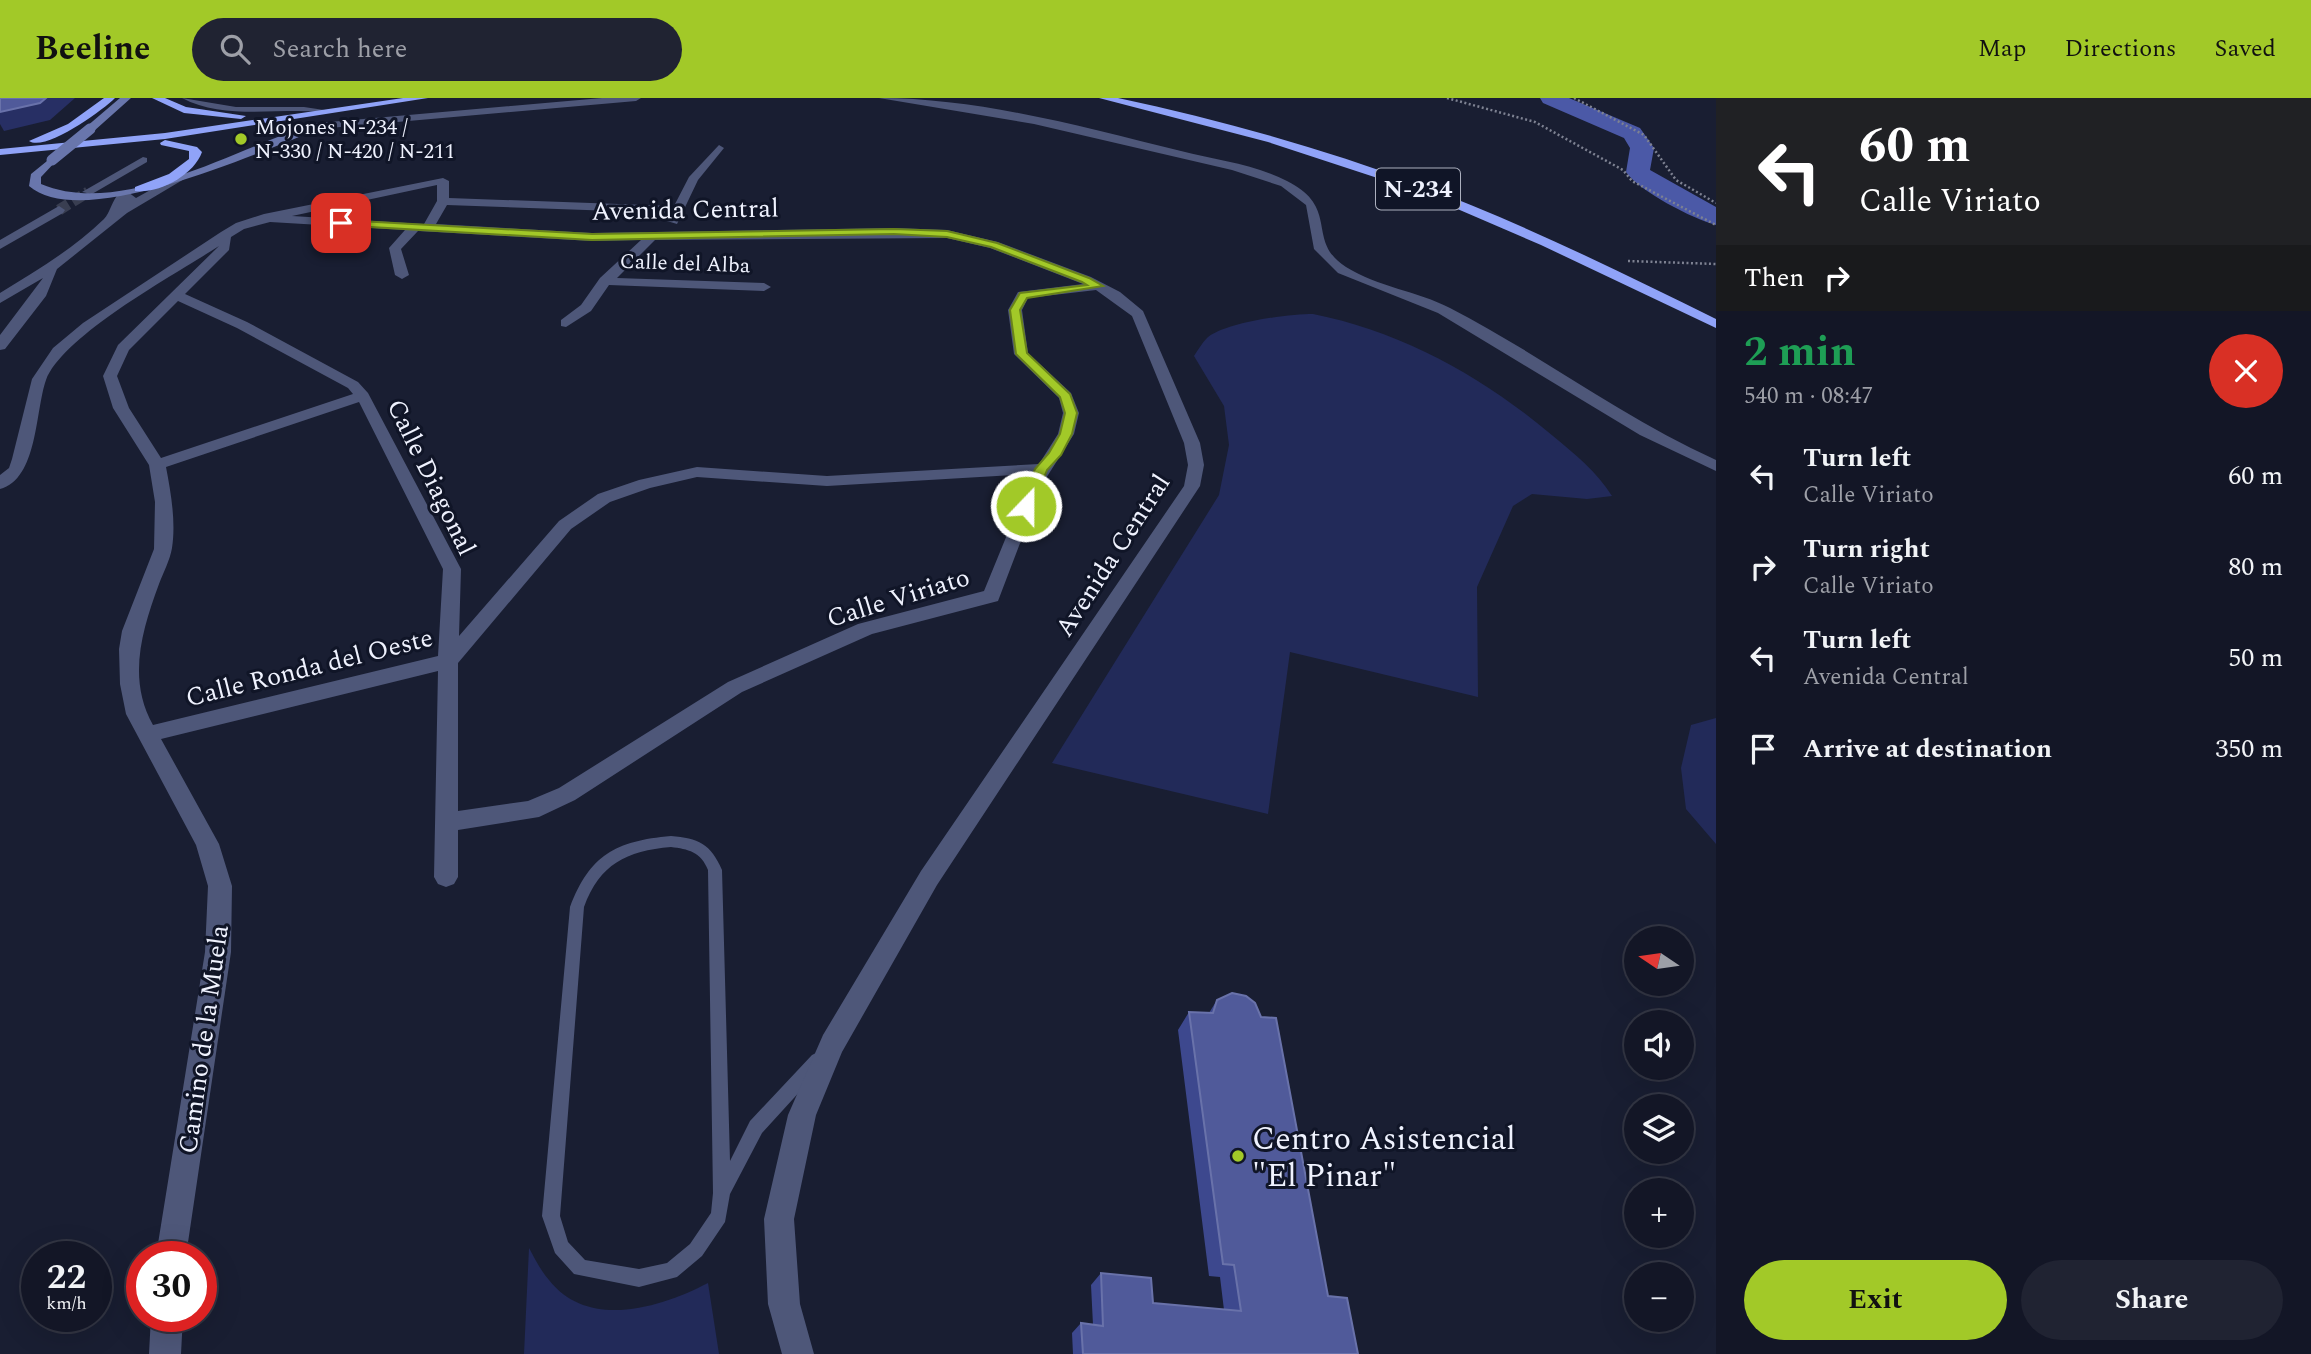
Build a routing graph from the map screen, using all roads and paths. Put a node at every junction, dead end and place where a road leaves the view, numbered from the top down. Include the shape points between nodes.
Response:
1 (110, 98) edge
2 (126, 98) edge
3 (157, 98) edge
4 (185, 98) edge
5 (423, 98) edge
6 (636, 98) edge
7 (884, 98) edge
8 (1104, 98) edge
9 (1447, 98) edge
10 (1574, 98) edge
11 (400, 102) junction
12 (365, 107) junction
13 (321, 110) junction
14 (318, 126) junction
15 (719, 148) dead end
16 (0, 149) edge
17 (22, 150) junction
18 (143, 160) dead end
19 (197, 169) junction
20 (139, 189) junction
21 (89, 192) tunnel mouth
22 (124, 194) junction
23 (71, 199) junction
24 (443, 201) junction
25 (1716, 203) edge
26 (676, 209) junction
27 (59, 210) tunnel mouth
28 (116, 213) junction
29 (264, 218) junction
30 (1716, 225) edge
31 (422, 228) junction
32 (225, 235) junction
33 (660, 237) junction
34 (0, 245) edge
35 (1588, 261) junction
36 (1716, 264) edge
37 (51, 268) junction
38 (402, 275) dead end
39 (605, 281) junction
40 (1098, 286) junction
41 (764, 287) dead end
42 (179, 296) junction
43 (0, 299) edge
44 (566, 323) dead end
45 (1716, 324) edge
46 (0, 346) edge
47 (363, 396) junction
48 (158, 465) junction
49 (1716, 466) edge
50 (1041, 469) junction
51 (0, 484) edge
52 (448, 662) junction
53 (145, 735) junction
54 (446, 822) junction
55 (446, 877) dead end
56 (832, 1044) junction
57 (722, 1193) junction
58 (173, 1241) edge
59 (166, 1332) edge
60 (165, 1354) edge
61 (799, 1354) edge

1 - 16 highway via 72,126 40,140
2 - 23 main road, bridge via 35,176 35,186
3 - 13 highway via 184,110 225,116
4 - 13 lane via 227,109
5 - 11 highway
6 - 14 street
7 - 49 street via 1051,124 1284,185 1311,204 1316,243 1333,264 1441,309 1632,426
8 - 35 highway, N-234 via 1215,124 1372,171
9 - 30 path via 1535,122
10 - 25 path via 1644,135 1676,180
11 - 12 highway
11 - 14 highway
12 - 13 highway
12 - 17 highway via 165,136
14 - 19 main road
15 - 26 street
16 - 17 highway
17 - 20 highway via 154,143 187,146 197,152 187,168
18 - 21 street
19 - 20 main road
19 - 28 street
20 - 22 main road
22 - 23 main road
22 - 28 street via 131,200
23 - 28 street via 102,204
24 - 26 street
24 - 29 street via 443,181
24 - 31 street
26 - 33 street
27 - 34 street
28 - 37 street
29 - 31 street, Avenida Central
29 - 32 street
31 - 33 street, Avenida Central
31 - 38 street via 395,248
32 - 42 street, Camino de la Muela via 225,247
32 - 51 street via 58,351 39,379 16,470
33 - 39 street
33 - 40 street, Avenida Central via 947,234 994,245
35 - 36 path
35 - 45 highway, N-234
37 - 43 street
37 - 46 street via 50,281
39 - 41 street, Calle del Alba
39 - 44 street via 586,308
40 - 50 street, Calle Viriato via 1023,295 1015,310 1021,354 1066,396 1071,413 1055,455
40 - 56 street, Avenida Central via 1138,314 1192,443 1196,465 1192,486 929,878
42 - 47 street, Calle Diagonal via 354,385
42 - 48 street, Camino de la Muela via 123,348 110,376 121,408
47 - 48 street
47 - 52 street, Calle Diagonal via 452,569
48 - 53 street, Camino de la Muela via 164,502 163,549 132,631 128,664 136,714
50 - 52 street, Calle Ronda del Oeste via 827,481 697,472 645,484 604,498 565,525
50 - 54 street, Calle Viriato via 991,596 865,629 735,687 567,794 531,810
52 - 53 street, Calle Ronda del Oeste
52 - 54 street, Calle Diagonal
53 - 58 street, Camino de la Muela via 211,854 220,886 218,952
54 - 55 street, Calle Diagonal
56 - 57 lane via 755,1127
56 - 61 street, Avenida Central via 802,1115 779,1219 784,1304
57 - 57 lane via 719,1216 696,1250 671,1271 639,1278 580,1268 561,1247 551,1216 577,907 586,883 602,865 645,843 688,844 707,854 715,870
59 - 60 street

